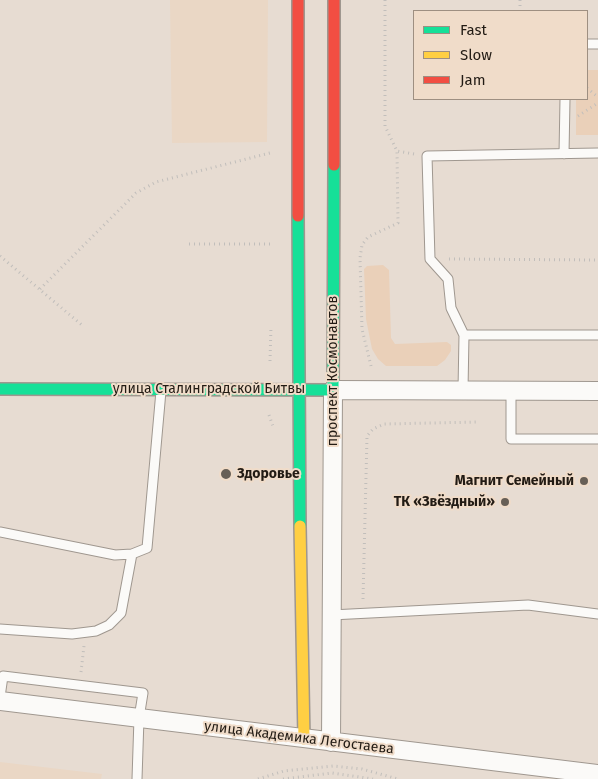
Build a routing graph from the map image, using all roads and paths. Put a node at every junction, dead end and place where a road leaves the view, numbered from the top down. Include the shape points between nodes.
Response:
1 (298, 0) edge
2 (334, 0) edge
3 (385, 0) edge
4 (588, 89) edge
5 (598, 97) edge
6 (565, 100) edge
7 (397, 151) junction
8 (270, 153) dead end
9 (598, 153) edge
10 (564, 154) junction
11 (427, 156) junction
12 (189, 244) dead end
13 (270, 244) dead end
14 (0, 256) edge
15 (430, 259) junction
16 (598, 260) edge
17 (40, 289) junction
18 (84, 326) dead end
19 (271, 326) dead end
20 (464, 335) junction
21 (598, 336) edge
22 (270, 361) dead end
23 (371, 366) dead end
24 (0, 389) edge
25 (161, 389) junction
26 (298, 390) junction
27 (333, 390) junction
28 (463, 390) junction
29 (511, 390) junction
30 (598, 391) edge
31 (269, 415) dead end
32 (478, 422) dead end
33 (274, 434) dead end
34 (598, 439) edge
35 (0, 532) edge
36 (132, 554) junction
37 (363, 613) junction
38 (331, 614) junction
39 (598, 614) edge
40 (0, 629) edge
41 (85, 633) junction
42 (79, 685) junction
43 (0, 697) edge
44 (0, 701) edge
45 (139, 718) junction
46 (304, 739) junction
47 (331, 742) junction
48 (551, 774) edge
49 (598, 774) edge
50 (137, 779) edge
51 (258, 779) edge
52 (283, 779) edge
53 (373, 779) edge
54 (398, 779) edge

1 - 26 street
2 - 27 street, проспект Космонавтов
3 - 7 path via 385,126
4 - 5 path
6 - 10 lane
7 - 11 path
7 - 23 path via 398,223 368,237 362,245 360,258 362,328
8 - 17 path via 156,182 136,193
9 - 10 lane
10 - 11 lane
11 - 15 lane
12 - 13 path
14 - 17 path
15 - 16 path
15 - 20 lane via 448,279 451,308
17 - 18 path
19 - 22 path
20 - 21 lane
20 - 28 lane
24 - 25 street, улица Сталинградской Битвы
25 - 26 street, улица Сталинградской Битвы
25 - 36 lane via 146,548
26 - 27 street, улица Сталинградской Битвы
26 - 46 street
27 - 28 street, улица Сталинградской Битвы
27 - 38 street, проспект Космонавтов
28 - 29 street, улица Сталинградской Битвы
29 - 30 street, улица Сталинградской Битвы
29 - 34 lane via 511,439
31 - 33 path
32 - 37 path via 384,424 373,429 368,436
35 - 36 lane via 115,556
36 - 41 lane via 122,614 109,626
37 - 38 lane
37 - 39 lane via 528,605
38 - 47 street, проспект Космонавтов
40 - 41 lane
41 - 42 path
42 - 43 lane via 3,676
42 - 45 lane via 143,693
44 - 45 street, улица Академика Легостаева
45 - 46 street, улица Академика Легостаева
45 - 50 lane
46 - 47 street, улица Академика Легостаева
47 - 48 street, улица Академика Легостаева
48 - 49 street, улица Академика Легостаева
51 - 54 path via 284,770 333,766 362,769
52 - 53 path via 332,773

